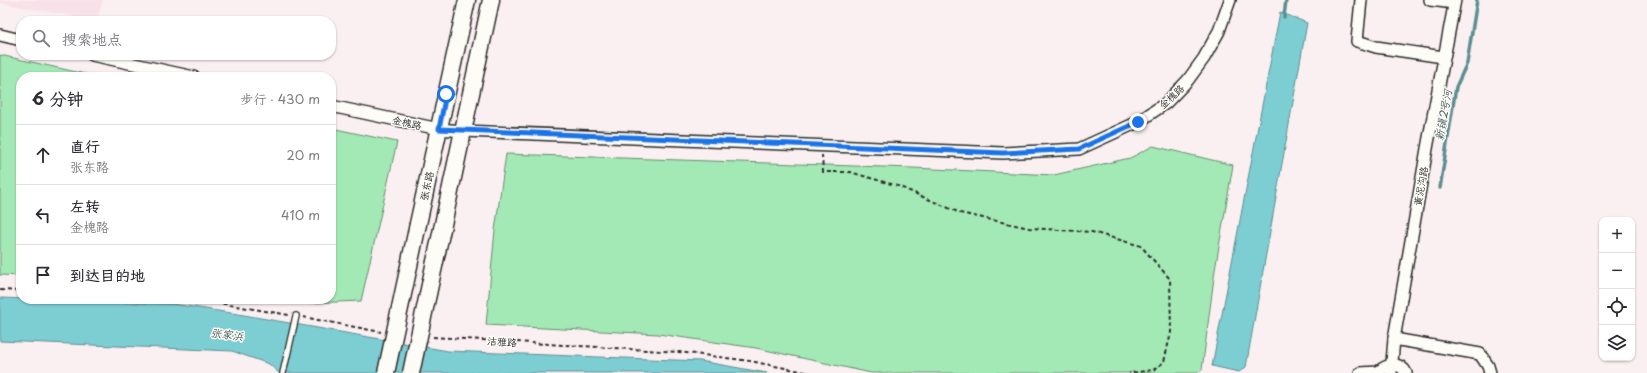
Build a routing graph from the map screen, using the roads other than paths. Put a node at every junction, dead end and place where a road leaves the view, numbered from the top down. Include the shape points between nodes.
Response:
1 (467, 0) edge
2 (491, 0) edge
3 (1230, 0) edge
4 (1361, 0) edge
5 (1430, 0) edge
6 (1454, 2) edge
7 (0, 36) edge
8 (16, 39) edge
9 (1443, 57) junction
10 (115, 60) edge
11 (171, 72) edge
12 (336, 107) edge
13 (439, 129) junction
14 (463, 131) junction
15 (296, 316) road end
16 (1394, 339) junction
17 (1391, 369) edge
18 (283, 373) edge
19 (386, 373) edge
20 (411, 373) edge
21 (1360, 373) edge
22 (1406, 373) edge
23 (1490, 373) edge

1 - 13 main road, 张东路
2 - 14 main road
3 - 14 street, 金槐路 via 1219,31 1204,58 1166,103 1138,122 1079,149 1003,153
4 - 9 street via 1357,41 1376,47
5 - 6 street
6 - 9 street, 黄泥沟路
7 - 8 street
9 - 16 street, 黄泥沟路
10 - 11 street
12 - 13 street, 金槐路
13 - 14 street, 金槐路
13 - 19 main road, 张东路, bridge
14 - 20 main road, bridge
15 - 18 lane
16 - 17 street, 黄泥沟路
16 - 23 street via 1480,354
17 - 21 street via 1384,366 1378,372
17 - 22 street via 1399,366

